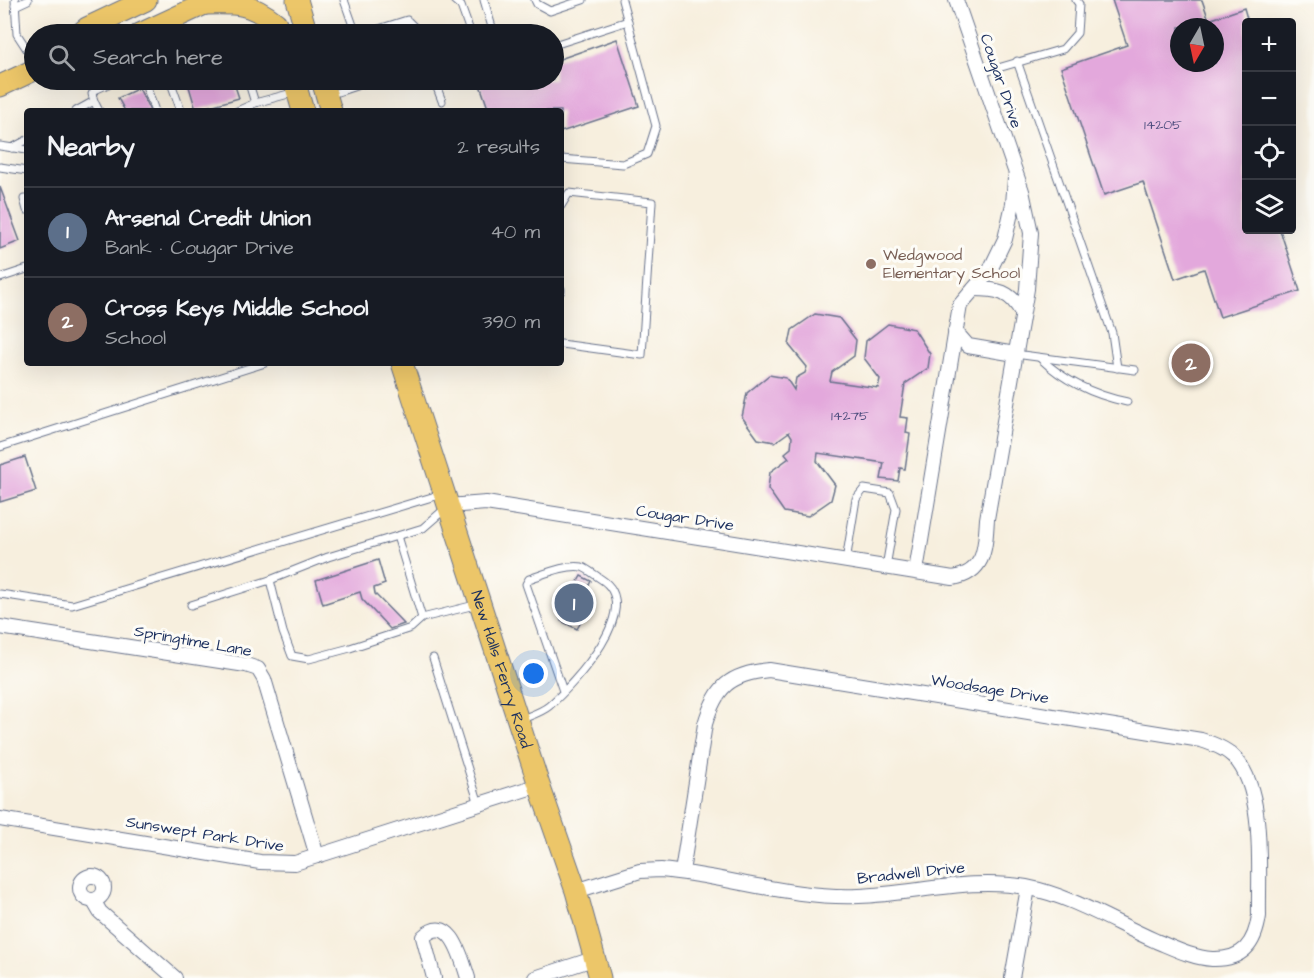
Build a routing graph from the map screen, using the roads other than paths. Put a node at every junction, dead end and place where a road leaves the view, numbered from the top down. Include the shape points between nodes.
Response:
1 (28, 0) edge
2 (146, 0) edge
3 (269, 0) edge
4 (297, 0) edge
5 (344, 0) edge
6 (468, 0) edge
7 (484, 0) edge
8 (535, 0) edge
9 (583, 0) edge
10 (622, 0) edge
11 (956, 0) edge
12 (1076, 0) edge
13 (208, 2) edge
14 (456, 2) edge
15 (15, 3) edge
16 (628, 21) junction
17 (95, 24) edge
18 (171, 24) edge
19 (273, 24) edge
20 (276, 24) edge
21 (304, 24) edge
22 (352, 24) edge
23 (394, 24) edge
24 (411, 24) edge
25 (467, 24) edge
26 (491, 24) edge
27 (564, 42) edge
28 (24, 45) edge
29 (1017, 62) junction
30 (981, 73) junction
31 (24, 75) edge
32 (0, 86) edge
33 (95, 90) edge
34 (148, 90) edge
35 (174, 90) edge
36 (251, 90) edge
37 (342, 90) edge
38 (438, 90) edge
39 (298, 94) edge
40 (327, 95) edge
41 (94, 101) junction
42 (442, 101) dead end
43 (255, 103) junction
44 (81, 108) edge
45 (98, 108) edge
46 (154, 108) edge
47 (180, 108) edge
48 (244, 108) edge
49 (24, 142) edge
50 (0, 146) edge
51 (12, 148) junction
52 (24, 150) edge
53 (564, 159) edge
54 (0, 167) edge
55 (24, 171) edge
56 (1015, 173) junction
57 (564, 201) edge
58 (24, 270) edge
59 (0, 278) edge
60 (974, 289) junction
61 (1022, 314) junction
62 (955, 331) junction
63 (564, 344) edge
64 (1015, 354) junction
65 (1040, 358) junction
66 (256, 366) edge
67 (403, 366) edge
68 (1117, 368) junction
69 (1135, 370) dead end
70 (1127, 402) dead end
71 (0, 447) edge
72 (446, 500) junction
73 (397, 537) junction
74 (846, 561) junction
75 (886, 567) junction
76 (916, 572) junction
77 (270, 580) junction
78 (0, 594) edge
79 (480, 603) junction
80 (191, 605) dead end
81 (422, 618) junction
82 (0, 627) edge
83 (433, 658) dead end
84 (562, 691) junction
85 (518, 721) junction
86 (539, 785) junction
87 (479, 804) junction
88 (0, 819) edge
89 (317, 856) junction
90 (682, 872) junction
91 (1028, 888) junction
92 (576, 891) junction
93 (93, 900) dead end
94 (1239, 954) joint
95 (596, 968) edge
96 (175, 978) edge
97 (434, 978) edge
98 (468, 978) edge
99 (535, 978) edge
100 (1012, 978) edge

1 - 15 lane
2 - 17 main road
3 - 20 main road
4 - 21 main road
5 - 22 lane
6 - 14 lane
7 - 26 lane
8 - 9 lane via 550,11
10 - 16 lane
11 - 30 street, Cougar Drive
12 - 29 lane via 1077,33 1063,49
13 - 18 main road
13 - 19 main road via 248,5 261,11
14 - 25 lane
15 - 28 lane via 17,34
16 - 27 lane
16 - 53 lane via 657,126 647,154 623,164
23 - 24 lane via 407,20
29 - 30 lane
29 - 68 lane via 1112,333
30 - 56 street, Cougar Drive
31 - 32 main road
33 - 41 lane
34 - 46 lane
35 - 47 lane
36 - 43 lane
37 - 40 lane
38 - 42 lane
39 - 43 lane
41 - 44 lane
41 - 45 lane
43 - 48 lane
49 - 51 lane
50 - 51 lane
51 - 52 lane
54 - 55 lane
56 - 60 street, Cougar Drive via 1005,239 990,270
56 - 61 street, Cougar Drive via 1031,233
57 - 63 lane via 569,193 652,202 642,355
58 - 59 lane
60 - 61 street via 1009,295
60 - 62 street, Cougar Drive via 960,305
61 - 64 street, Cougar Drive
62 - 64 street via 968,346
62 - 76 street, Cougar Drive
64 - 65 lane
64 - 76 street, Cougar Drive via 983,554 974,570 965,576
65 - 68 lane
65 - 70 lane via 1055,373 1085,390
66 - 71 lane
67 - 72 main road, New Halls Ferry Road
68 - 69 lane
72 - 73 lane via 423,528
72 - 74 street, Cougar Drive via 486,503
72 - 78 lane via 72,605
72 - 79 main road, New Halls Ferry Road
73 - 77 lane via 328,557
73 - 81 lane
74 - 75 street, Cougar Drive
74 - 75 lane via 856,499 864,489 890,493 896,509
75 - 76 street, Cougar Drive
77 - 80 lane
77 - 81 lane via 292,656 309,659 350,648 411,628
79 - 81 lane
79 - 85 main road, New Halls Ferry Road
82 - 89 street, Springtime Lane via 258,669
83 - 87 lane
84 - 84 lane via 588,664 615,616 617,602 611,585 582,567 562,568 529,579 526,584
84 - 85 lane via 547,708
85 - 86 main road, New Halls Ferry Road
86 - 87 street, Sunswept Park Drive
86 - 92 main road, New Halls Ferry Road
87 - 89 street, Sunswept Park Drive
88 - 89 street, Sunswept Park Drive via 260,862 295,864
90 - 91 street, Bradwell Drive via 829,895 860,896 983,883
90 - 92 street, Bradwell Drive via 640,871
90 - 94 street, Woodsage Drive via 710,706 721,688 736,677 754,671 785,672 1201,740 1220,747 1243,768 1257,817 1259,916 1251,943
91 - 94 street, Bradwell Drive via 1056,895 1182,952 1211,959
91 - 100 street
92 - 95 main road, New Halls Ferry Road
93 - 96 street via 100,912
95 - 99 street
97 - 98 street via 423,937 438,931 454,938

